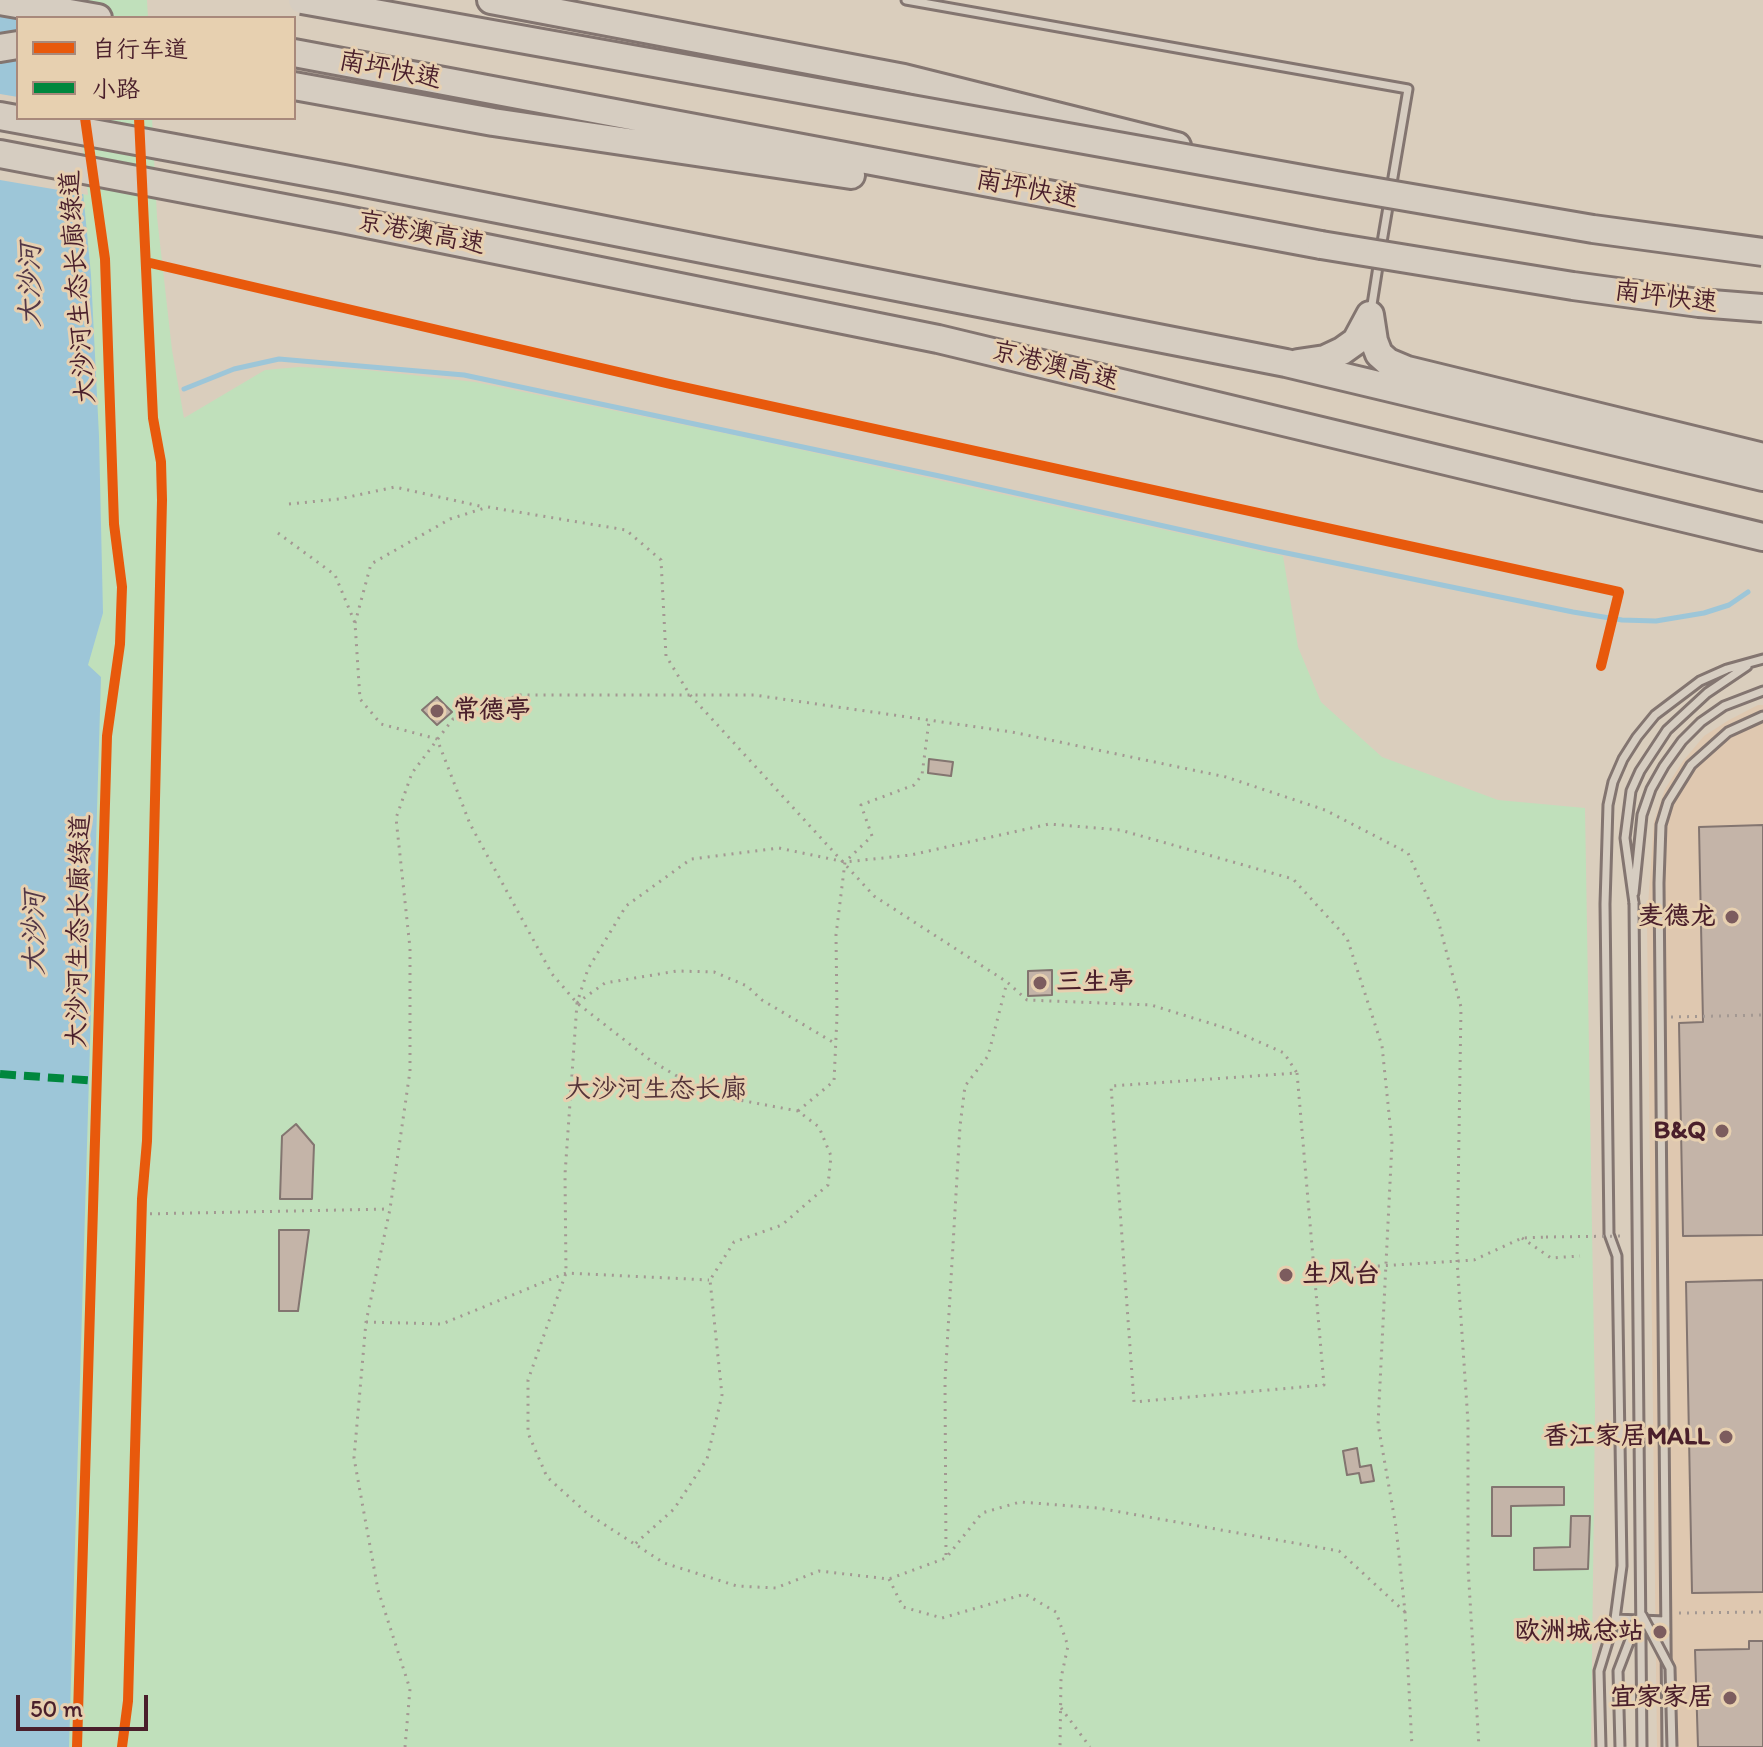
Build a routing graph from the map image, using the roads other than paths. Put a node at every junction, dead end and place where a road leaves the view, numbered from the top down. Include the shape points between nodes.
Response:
1 (302, 0) edge
2 (491, 0) edge
3 (906, 0) edge
4 (0, 1) edge
5 (86, 16) edge
6 (296, 53) edge
7 (296, 86) edge
8 (22, 120) edge
9 (0, 154) edge
10 (1336, 185) junction
11 (1321, 245) junction
12 (1763, 252) edge
13 (1763, 308) edge
14 (1370, 315) junction
15 (1286, 363) junction
16 (1763, 457) edge
17 (1763, 477) edge
18 (1763, 537) edge
19 (1759, 660) edge
20 (1763, 691) edge
21 (1763, 716) edge
22 (1634, 903) junction
23 (1641, 1613) junction
24 (1665, 1617) junction
25 (1615, 1619) junction
26 (1601, 1747) edge
27 (1620, 1747) edge
28 (1642, 1747) edge
29 (1669, 1747) edge

1 - 10 highway, 南坪快速, bridge
2 - 10 highway, bridge via 904,78
3 - 14 lane via 1408,89
4 - 5 highway
6 - 11 highway, 南坪快速
7 - 11 highway via 493,122
8 - 15 highway, 京港澳高速
9 - 18 highway, 京港澳高速 via 938,339
10 - 12 highway, 南坪快速, bridge
11 - 13 highway, 南坪快速, bridge via 1573,286
14 - 15 highway via 1356,341 1342,351 1325,359
14 - 16 highway via 1379,354 1407,370
15 - 17 highway, 京港澳高速
19 - 22 lane via 1686,710 1659,739 1640,771 1631,791 1625,838
19 - 25 lane via 1700,681 1637,737 1613,782 1606,828 1609,1234 1617,1256 1622,1566
20 - 22 lane via 1724,706 1701,722 1664,766 1642,815
21 - 24 lane via 1728,732 1691,765 1668,802 1661,825
22 - 23 lane, bridge
23 - 27 lane, bridge via 1618,1671
23 - 28 lane, bridge
23 - 29 lane, bridge via 1670,1668
24 - 25 lane
24 - 29 lane
25 - 26 lane via 1599,1671

